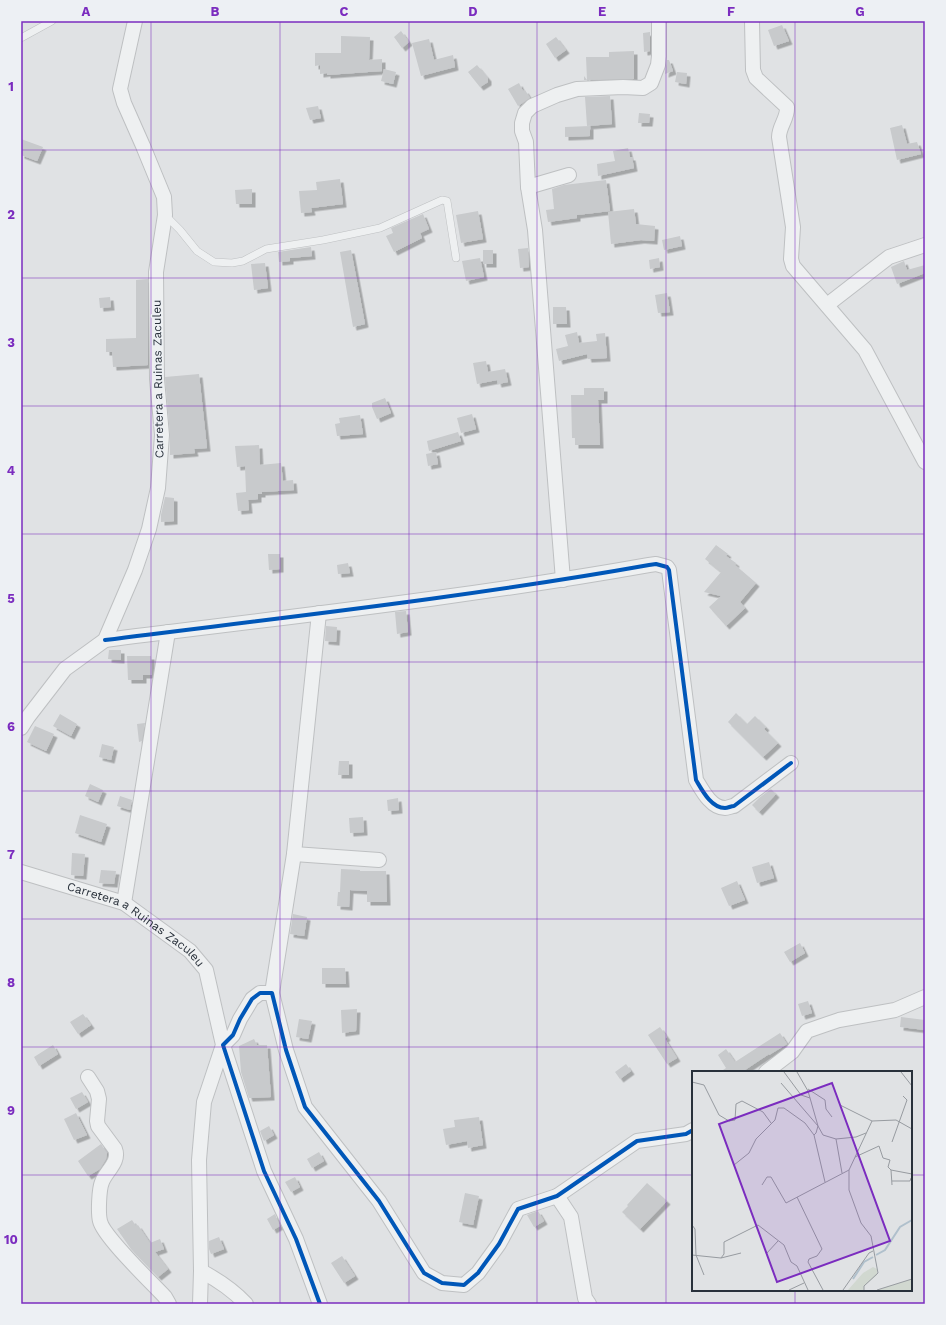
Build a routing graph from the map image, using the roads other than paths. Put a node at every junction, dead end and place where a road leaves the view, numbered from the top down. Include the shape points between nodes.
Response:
1 (52, 21) edge
2 (135, 21) edge
3 (659, 21) edge
4 (752, 21) edge
5 (21, 38) edge
6 (569, 175) dead end
7 (528, 187) junction
8 (165, 215) junction
9 (925, 245) edge
10 (456, 258) dead end
11 (827, 305) junction
12 (925, 462) edge
13 (563, 580) junction
14 (319, 613) junction
15 (168, 632) junction
16 (105, 640) junction
17 (23, 721) edge
18 (791, 763) dead end
19 (294, 854) junction
20 (379, 860) dead end
21 (21, 872) edge
22 (124, 903) junction
23 (272, 993) junction
24 (925, 997) edge
25 (223, 1044) junction
26 (767, 1071) edge
27 (88, 1077) dead end
28 (692, 1131) edge
29 (557, 1196) junction
30 (201, 1272) junction
31 (169, 1304) edge
32 (200, 1304) edge
33 (246, 1304) edge
34 (320, 1304) edge
35 (589, 1304) edge

1 - 5 lane
2 - 8 street, Carretera a Ruinas Zaculeu via 120,89 164,197
3 - 7 street via 658,64 651,83 643,88 577,89 532,106 525,113 522,131 526,142
4 - 11 street via 752,70 756,78 787,107 788,112 779,137 792,227 791,259 797,272
6 - 7 street
7 - 13 street via 535,230
8 - 10 lane via 197,251 214,262 232,263 243,261 266,249 380,228 442,200 447,201
8 - 16 street, Carretera a Ruinas Zaculeu via 156,272 157,379 162,435 158,488 135,570
9 - 11 street via 889,257
11 - 12 street via 865,350
13 - 14 street
13 - 18 street via 656,564 667,567 696,780 717,806 734,806
14 - 15 street
14 - 19 street
15 - 16 street
15 - 22 street
16 - 17 street via 65,669
19 - 20 street
19 - 23 street
21 - 22 street, Carretera a Ruinas Zaculeu
22 - 25 street, Carretera a Ruinas Zaculeu via 190,951 206,970
23 - 25 street via 260,993 252,999 233,1035
23 - 29 street via 286,1050 305,1107 379,1200 424,1273 442,1283 464,1285 478,1273 518,1209
24 - 26 street via 895,1010 839,1020 807,1031 792,1052
25 - 30 street via 203,1109 199,1160
25 - 34 street, Carretera a Ruinas Zaculeu via 264,1171 296,1239
27 - 31 street via 99,1099 98,1126 117,1154 99,1187 100,1222 108,1237
28 - 29 street via 686,1134 636,1141
29 - 35 street via 571,1218 585,1298
30 - 32 street
30 - 33 street via 219,1280

